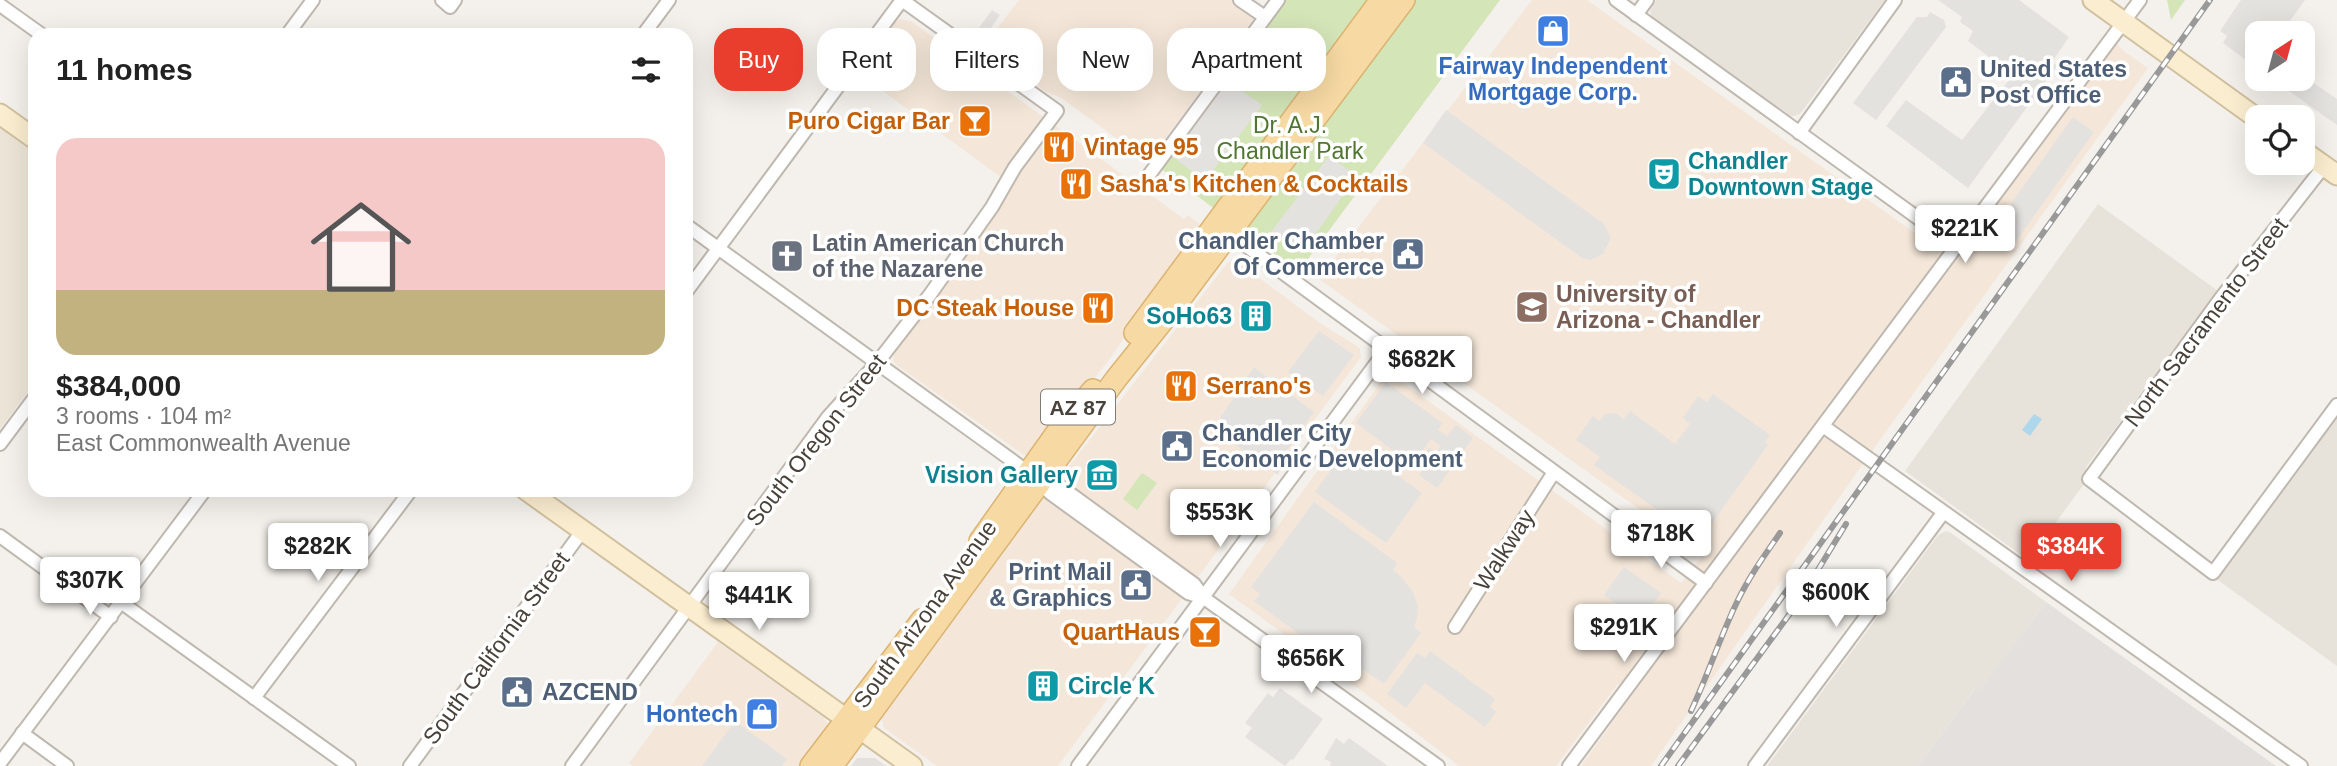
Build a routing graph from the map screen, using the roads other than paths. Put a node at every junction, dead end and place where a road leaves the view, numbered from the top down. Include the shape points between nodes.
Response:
1 (313, 0) edge
2 (669, 0) edge
3 (902, 0) edge
4 (1240, 0) edge
5 (1278, 0) edge
6 (1381, 0) edge
7 (1404, 0) edge
8 (1616, 0) edge
9 (1647, 0) edge
10 (1895, 0) edge
11 (2093, 0) edge
12 (2140, 0) edge
13 (0, 5) edge
14 (1636, 15) junction
15 (1265, 17) junction
16 (2124, 23) junction
17 (32, 28) edge
18 (293, 28) edge
19 (648, 28) edge
20 (1346, 63) junction
21 (2245, 110) edge
22 (0, 114) edge
23 (1799, 133) junction
24 (28, 134) edge
25 (2315, 160) edge
26 (2330, 171) edge
27 (1149, 174) dead end
28 (1222, 228) junction
29 (693, 230) edge
30 (1958, 247) junction
31 (718, 248) junction
32 (693, 282) edge
33 (1386, 350) junction
34 (877, 363) junction
35 (2337, 405) edge
36 (28, 406) edge
37 (1823, 426) junction
38 (0, 444) edge
39 (1554, 472) junction
40 (1034, 477) junction
41 (200, 497) edge
42 (406, 497) edge
43 (540, 497) edge
44 (1943, 513) junction
45 (583, 530) junction
46 (0, 536) edge
47 (1706, 583) junction
48 (1204, 598) junction
49 (122, 603) junction
50 (689, 606) junction
51 (111, 617) junction
52 (1455, 627) dead end
53 (254, 698) junction
54 (854, 724) junction
55 (22, 733) junction
56 (0, 763) edge
57 (821, 764) edge
58 (67, 766) edge
59 (349, 766) edge
60 (410, 766) edge
61 (572, 766) edge
62 (912, 766) edge
63 (1078, 766) edge
64 (1438, 766) edge
65 (1569, 766) edge
66 (1755, 766) edge
67 (2301, 766) edge

1 - 18 street
2 - 19 street
3 - 31 street
3 - 34 street, South Oregon Street via 1057,111
4 - 15 street
5 - 15 street
6 - 20 main road, AZ 87
7 - 20 main road, AZ 87
8 - 14 street
9 - 14 street
10 - 23 street
11 - 16 street
12 - 16 street
13 - 17 street
14 - 23 street
15 - 27 street
16 - 21 street
16 - 30 street
20 - 28 main road, South Arizona Avenue / AZ 87
22 - 24 street
23 - 30 street
25 - 26 street
26 - 35 street, North Sacramento Street via 2221,298 2089,479 2213,573
28 - 33 street
28 - 40 main road, South Arizona Avenue / AZ 87 via 1070,416
29 - 31 street
30 - 37 street
31 - 32 street
31 - 34 street
33 - 39 street
33 - 48 street
34 - 40 street
34 - 50 street, South Oregon Street via 828,417
36 - 38 street
37 - 44 street
37 - 47 street
39 - 47 street
39 - 52 street, Walkway
40 - 48 street via 1050,494 1188,593
40 - 54 main road, South Arizona Avenue / AZ 87
41 - 49 street
42 - 53 street
43 - 45 street
44 - 66 street
44 - 67 street
45 - 50 street
45 - 60 street, South California Street
46 - 51 street
47 - 65 street
48 - 63 street
48 - 64 street
49 - 51 street
49 - 53 street
50 - 54 street
50 - 61 street, South Oregon Street
51 - 55 street
53 - 59 street
54 - 57 main road, South Arizona Avenue / AZ 87
54 - 62 street
55 - 56 street
55 - 58 street

